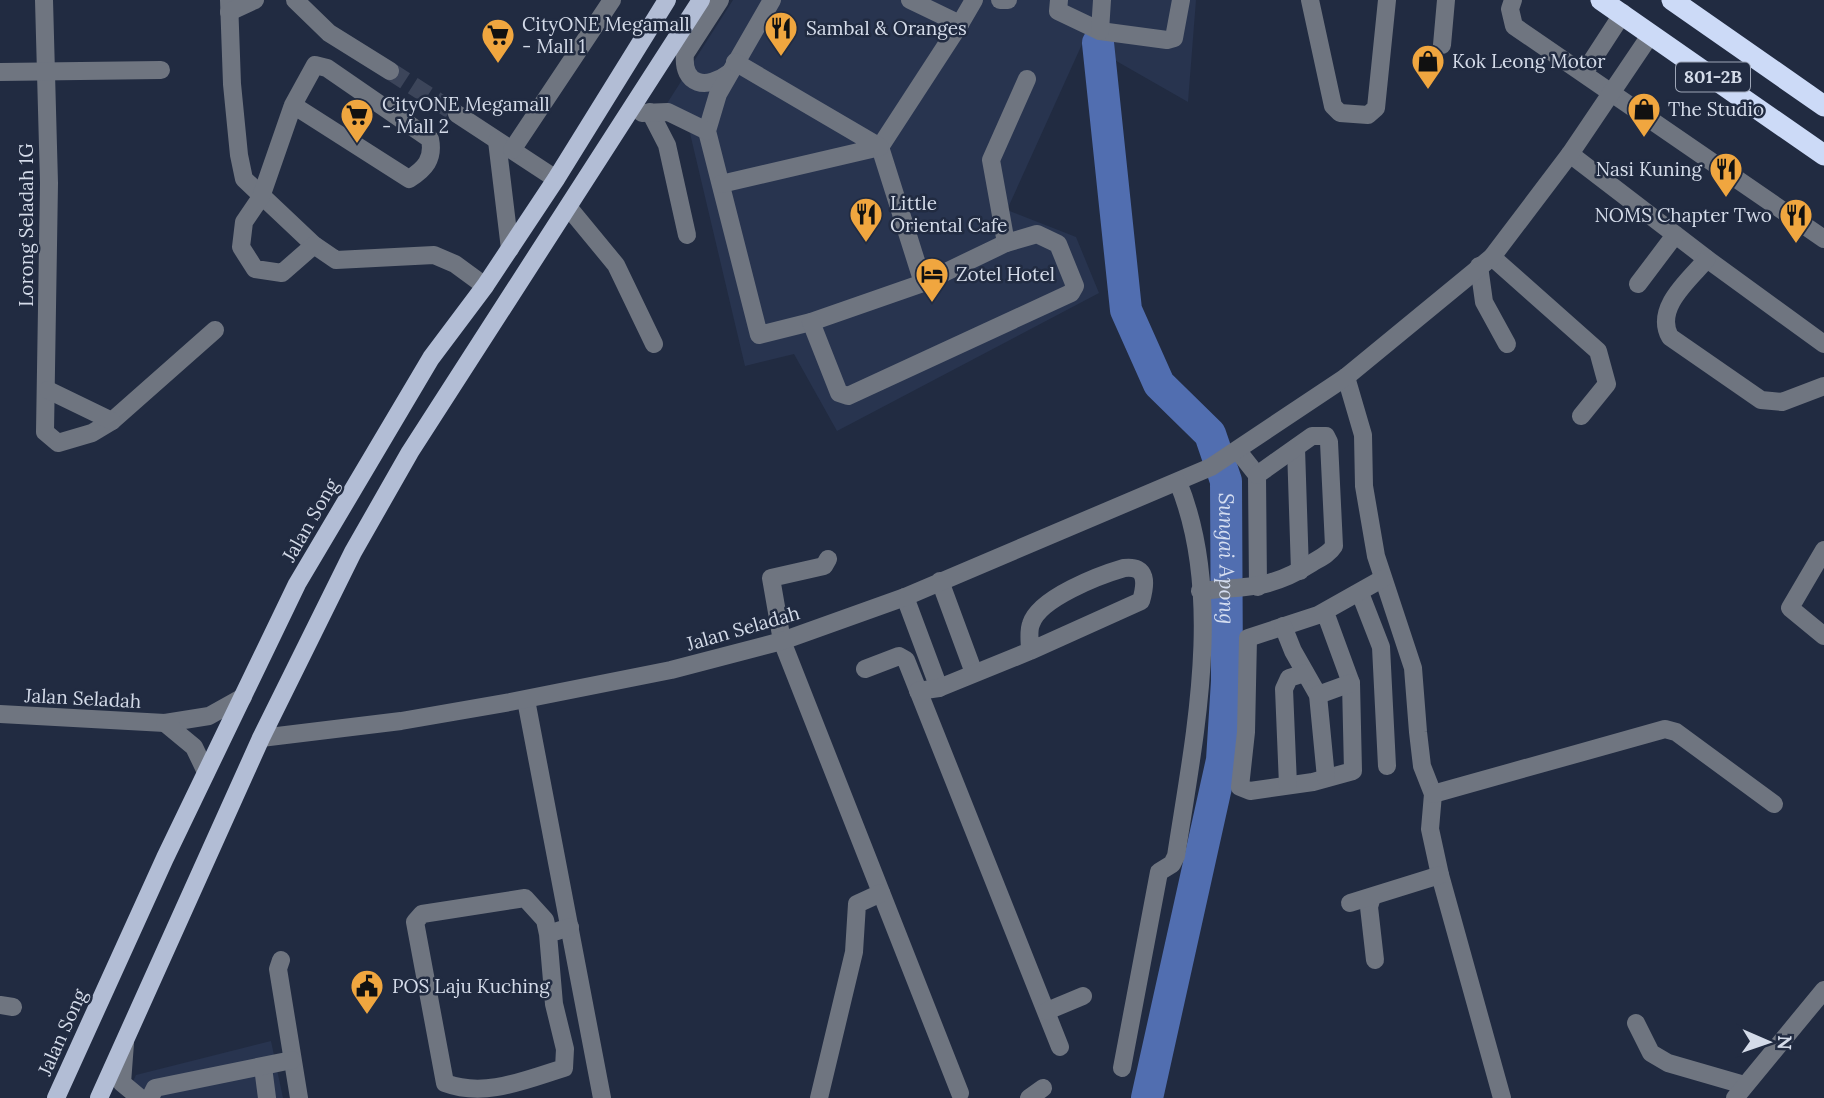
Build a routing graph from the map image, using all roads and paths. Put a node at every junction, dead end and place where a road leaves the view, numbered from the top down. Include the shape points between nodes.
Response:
1 (44, 0) edge
2 (256, 0) edge
3 (612, 0) edge
4 (667, 0) edge
5 (701, 0) edge
6 (720, 0) edge
7 (772, 0) edge
8 (910, 0) edge
9 (974, 0) edge
10 (1000, 0) edge
11 (1008, 0) edge
12 (1059, 0) edge
13 (1102, 0) edge
14 (1181, 0) edge
15 (1310, 0) edge
16 (1387, 0) edge
17 (1446, 0) edge
18 (1513, 0) edge
19 (1672, 0) edge
20 (1600, 1) edge
21 (301, 3) edge
22 (229, 6) edge
23 (1623, 13) junction
24 (960, 24) junction
25 (1100, 31) junction
26 (1651, 34) junction
27 (1442, 46) dead end
28 (732, 67) junction
29 (161, 70) dead end
30 (390, 71) tunnel mouth
31 (0, 72) edge
32 (44, 72) junction
33 (1584, 73) junction
34 (1027, 79) dead end
35 (1613, 92) junction
36 (293, 105) junction
37 (1824, 106) edge
38 (650, 112) junction
39 (457, 114) tunnel mouth
40 (628, 116) junction
41 (707, 131) junction
42 (504, 146) junction
43 (880, 147) junction
44 (1570, 154) junction
45 (1824, 155) edge
46 (556, 179) junction
47 (721, 184) junction
48 (261, 197) junction
49 (569, 208) junction
50 (687, 235) dead end
51 (1675, 235) junction
52 (1824, 239) edge
53 (1006, 243) junction
54 (314, 245) junction
55 (509, 249) junction
56 (1707, 259) junction
57 (1486, 261) junction
58 (923, 283) junction
59 (1638, 284) dead end
60 (485, 286) junction
61 (811, 323) junction
62 (215, 330) dead end
63 (654, 344) dead end
64 (1507, 344) dead end
65 (1824, 344) edge
66 (1346, 377) junction
67 (1824, 386) edge
68 (48, 390) junction
69 (1581, 416) dead end
70 (112, 421) junction
71 (1296, 448) junction
72 (1225, 459) junction
73 (1257, 475) junction
74 (1178, 482) junction
75 (1824, 550) edge
76 (828, 559) dead end
77 (1300, 571) junction
78 (1382, 579) junction
79 (940, 582) junction
80 (1249, 587) junction
81 (1201, 591) junction
82 (1360, 593) junction
83 (905, 597) junction
84 (1325, 612) junction
85 (1283, 626) junction
86 (1824, 636) edge
87 (782, 641) junction
88 (1030, 652) junction
89 (865, 669) dead end
90 (974, 673) junction
91 (1305, 673) junction
92 (1351, 683) junction
93 (939, 688) junction
94 (918, 691) junction
95 (1318, 695) junction
96 (243, 697) junction
97 (526, 699) junction
98 (0, 714) edge
99 (164, 723) junction
100 (1385, 725) junction
101 (1353, 730) junction
102 (261, 738) junction
103 (1387, 765) dead end
104 (206, 772) junction
105 (1326, 778) junction
106 (1288, 785) junction
107 (1433, 794) junction
108 (1774, 804) dead end
109 (1440, 875) junction
110 (881, 893) junction
111 (1372, 897) junction
112 (1350, 903) dead end
113 (570, 927) junction
114 (548, 934) junction
115 (281, 960) dead end
116 (1375, 960) dead end
117 (1083, 996) dead end
118 (1822, 996) edge
119 (1047, 1011) junction
120 (1636, 1023) dead end
121 (126, 1040) junction
122 (1060, 1047) dead end
123 (292, 1060) junction
124 (264, 1066) junction
125 (1122, 1069) dead end
126 (1740, 1092) edge
127 (960, 1093) dead end
128 (56, 1098) edge
129 (99, 1098) edge
130 (139, 1098) edge
131 (150, 1098) edge
132 (267, 1098) edge
133 (299, 1098) edge
134 (602, 1098) edge
135 (819, 1098) edge
136 (1502, 1098) edge

1 - 32 street, Lorong Seladah 1G
2 - 22 street
3 - 42 street
4 - 46 main road, Jalan Song
5 - 40 main road
6 - 28 street via 685,54 684,64 702,84 717,82
7 - 28 street
8 - 24 street
9 - 24 street
10 - 11 street
12 - 25 street via 1058,11
13 - 25 street
14 - 25 street via 1174,38
15 - 16 street via 1333,106 1340,113 1368,115 1376,108
17 - 27 street
18 - 33 street via 1514,26
19 - 37 highway
20 - 23 highway, 801-2B
21 - 30 street via 329,33
22 - 48 street via 240,169
23 - 26 highway, 801-2B
23 - 33 street
24 - 43 street
26 - 35 street, Jalan Seladah
26 - 45 highway, 801-2B
28 - 41 street via 712,107
28 - 43 street
29 - 32 street
31 - 32 street
32 - 68 street, Lorong Seladah 1G via 49,183
33 - 35 street
34 - 53 street via 990,160
35 - 44 street, Jalan Seladah
35 - 52 street
36 - 36 street via 409,179 425,169 432,150 430,139 322,65 311,70
36 - 48 street
38 - 40 street
38 - 41 street via 668,112
38 - 50 street via 667,145
39 - 42 street
40 - 49 main road
41 - 47 street
42 - 46 street
42 - 55 street
43 - 47 street
43 - 58 street
44 - 51 street
44 - 57 street, Jalan Seladah
46 - 55 main road, Jalan Song
47 - 61 street via 758,335
48 - 54 street
48 - 54 street via 244,222 242,247 255,270 282,273
49 - 63 street via 616,265
49 - 102 main road via 410,452 353,552
51 - 56 street
51 - 59 street
53 - 58 street
53 - 61 street via 1037,234 1058,244 1075,286 1070,293 848,396 839,393
54 - 60 street via 336,260 434,255
55 - 60 main road, Jalan Song
56 - 65 street
56 - 67 street via 1665,310 1670,337 1761,400 1782,402
57 - 64 street via 1484,302
57 - 66 street, Jalan Seladah
57 - 69 street via 1598,351 1607,383
58 - 61 street
60 - 96 main road, Jalan Song via 431,358 338,512 297,584
62 - 70 street
66 - 72 street, Jalan Seladah
66 - 78 street via 1363,435 1364,486
68 - 70 street
68 - 70 street, Lorong Seladah 1G via 45,432 58,443 92,433
71 - 73 street
71 - 77 street
71 - 77 street via 1320,434 1329,442 1335,539 1330,552
72 - 73 street
72 - 74 street, Jalan Seladah
73 - 80 street
74 - 79 street, Jalan Seladah
74 - 81 street via 1189,508
75 - 86 street via 1790,608
76 - 87 street via 814,570 771,578
77 - 80 street
78 - 82 street
78 - 107 street via 1413,668 1423,766
79 - 83 street, Jalan Seladah
79 - 90 street
80 - 81 street
81 - 125 street via 1200,693 1176,856 1159,872
82 - 84 street
82 - 100 street via 1381,648
83 - 87 street, Jalan Seladah
83 - 93 street
84 - 85 street
84 - 92 street
85 - 91 street
85 - 106 street via 1248,638 1240,787 1250,791
87 - 97 street, Jalan Seladah via 671,670
87 - 110 street
88 - 88 street via 1031,623 1057,596 1124,568 1142,572 1147,583 1141,601
88 - 90 street
89 - 94 street via 903,657
90 - 93 street
91 - 95 street
91 - 106 street via 1289,678 1284,689
92 - 95 street
92 - 101 street
93 - 94 street
94 - 119 street
95 - 105 street
96 - 99 street, Jalan Seladah via 209,716
96 - 104 main road, Jalan Song
97 - 102 street, Jalan Seladah via 401,721
97 - 113 street
98 - 99 street, Jalan Seladah
99 - 104 street via 194,747
100 - 101 street
100 - 103 street
101 - 105 street via 1353,771
102 - 121 main road
104 - 128 main road, Jalan Song
105 - 106 street
107 - 108 street via 1665,729 1676,732
107 - 109 street via 1430,829
109 - 111 street
109 - 136 street
110 - 127 street
110 - 135 street via 858,904 854,952
111 - 112 street
111 - 116 street via 1369,908
113 - 114 street
113 - 134 street
114 - 114 street via 545,920 525,898 422,915 415,922 445,1083 464,1091 496,1088 564,1068
115 - 123 street via 278,969
117 - 119 street
118 - 126 street
119 - 122 street
120 - 126 street via 1651,1053
121 - 129 main road
121 - 130 street via 122,1083
123 - 124 street
123 - 133 street
124 - 131 street via 155,1088
124 - 132 street

